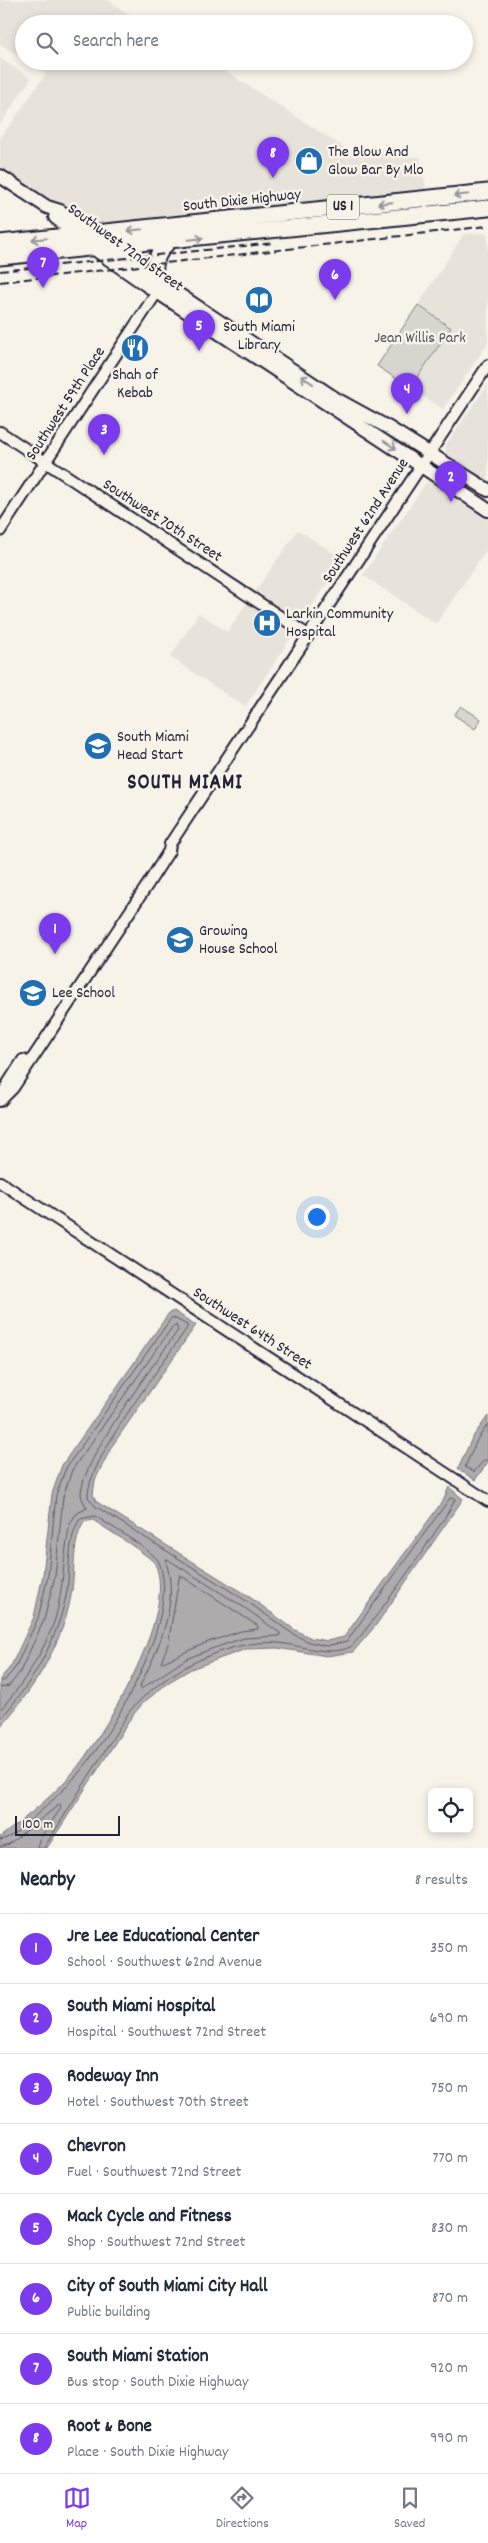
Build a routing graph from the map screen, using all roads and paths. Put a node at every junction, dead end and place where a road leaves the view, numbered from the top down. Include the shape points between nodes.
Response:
1 (0, 176) edge
2 (488, 192) edge
3 (434, 198) junction
4 (47, 208) junction
5 (488, 208) edge
6 (452, 212) junction
7 (413, 216) junction
8 (78, 236) junction
9 (94, 241) junction
10 (168, 242) junction
11 (0, 243) edge
12 (112, 247) junction
13 (0, 257) edge
14 (155, 277) junction
15 (157, 292) junction
16 (178, 294) junction
17 (488, 365) edge
18 (0, 432) edge
19 (428, 453) junction
20 (45, 462) junction
21 (420, 466) junction
22 (488, 490) edge
23 (488, 510) edge
24 (0, 532) edge
25 (308, 635) junction
26 (1, 1100) edge
27 (0, 1182) edge
28 (488, 1501) edge

1 - 4 main road, Southwest 72nd Street
2 -> 3 highway, South Dixie Highway / US 1
3 - 6 highway
3 - 7 highway
3 -> 9 highway, South Dixie Highway / US 1
4 - 8 main road, Southwest 72nd Street
4 - 9 main road, Southwest 72nd Street via 60,212
5 - 6 highway, South Dixie Highway / US 1
6 - 7 highway, South Dixie Highway / US 1
10 -> 7 highway, South Dixie Highway / US 1
8 - 9 highway, South Dixie Highway / US 1
8 -> 11 highway, South Dixie Highway / US 1
9 - 12 highway, South Dixie Highway / US 1
9 - 13 highway, South Dixie Highway / US 1
9 - 15 main road, Southwest 72nd Street
10 - 12 highway, South Dixie Highway / US 1
10 - 14 highway via 157,255
12 - 14 main road, Southwest 72nd Street
14 - 16 main road, Southwest 72nd Street
15 - 16 main road via 166,289
15 - 20 street, Southwest 59th Place
15 -> 21 main road, Southwest 72nd Street
19 -> 16 main road, Southwest 72nd Street via 336,399
17 - 19 street, Southwest 62nd Avenue
18 - 20 street, Southwest 70th Street
19 - 21 street, Southwest 62nd Avenue
19 - 22 main road, Southwest 72nd Street
20 - 24 street, Southwest 59th Place
20 - 25 street, Southwest 70th Street
21 - 23 main road, Southwest 72nd Street
21 - 25 street, Southwest 62nd Avenue
25 - 26 street, Southwest 62nd Avenue via 170,844 148,884 17,1081
27 - 28 street, Southwest 64th Street

